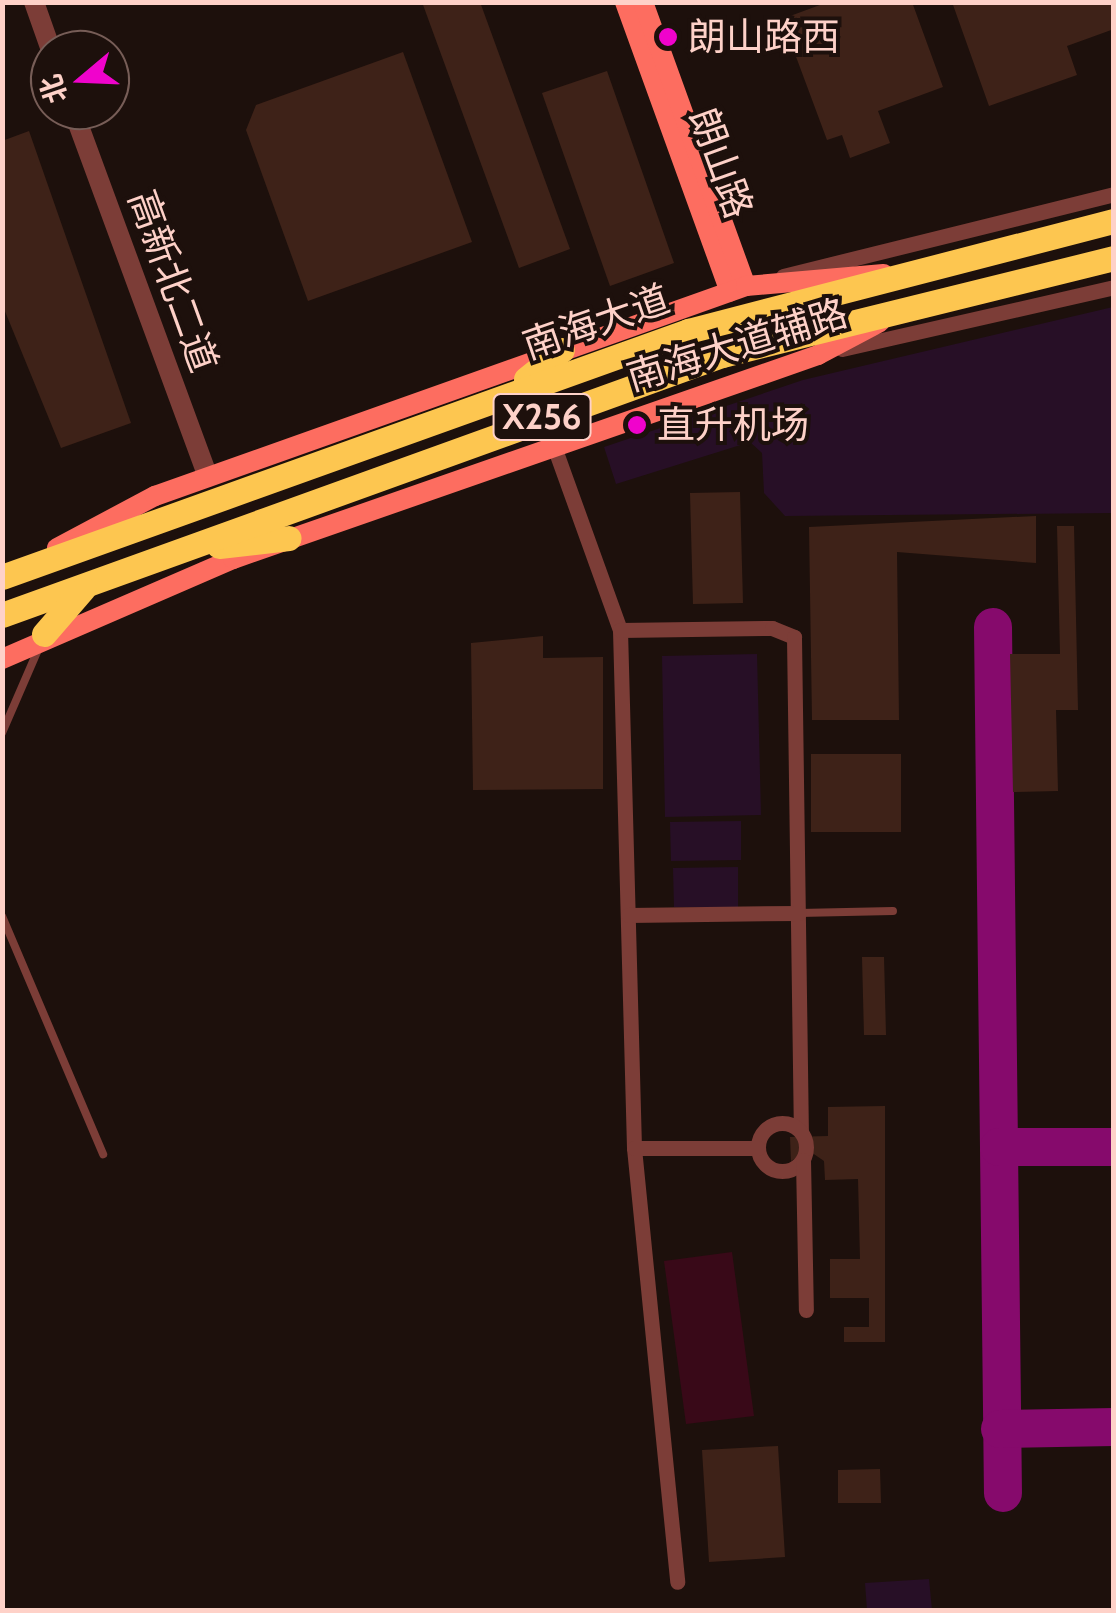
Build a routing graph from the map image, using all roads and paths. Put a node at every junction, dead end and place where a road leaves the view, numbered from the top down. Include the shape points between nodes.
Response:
1 (34, 2) edge
2 (625, 2) edge
3 (643, 2) edge
4 (44, 30) edge
5 (80, 130) edge
6 (1114, 194) edge
7 (1114, 220) edge
8 (1114, 258) edge
9 (890, 273) junction
10 (770, 279) junction
11 (1114, 287) edge
12 (738, 289) junction
13 (917, 302) junction
14 (562, 350) junction
15 (818, 355) junction
16 (510, 391) junction
17 (552, 441) junction
18 (208, 477) junction
19 (289, 538) junction
20 (174, 551) junction
21 (2, 577) edge
22 (89, 583) junction
23 (2, 615) edge
24 (620, 630) junction
25 (44, 634) junction
26 (2, 659) edge
27 (2, 733) edge
28 (894, 911) dead end
29 (799, 912) junction
30 (628, 915) junction
31 (2, 916) edge
32 (800, 1130) junction
33 (634, 1148) junction
34 (758, 1148) junction
35 (102, 1154) dead end
36 (803, 1160) junction
37 (806, 1310) dead end
38 (677, 1582) dead end

1 - 4 street
2 - 12 main road, 朗山路
3 - 12 main road, 朗山路
5 - 18 street, 高新北二道
6 - 10 street
7 - 9 main road, 南海大道 / X256
8 - 13 main road, 南海大道 / X256
9 - 10 main road, 南海大道辅路
9 - 16 main road, 南海大道 / X256
10 - 12 main road, 南海大道辅路
11 - 15 street, 南海大道辅路
12 - 14 main road, 南海大道辅路
13 - 15 main road, 南海大道
13 - 20 main road, 南海大道 / X256 via 666,373
14 - 16 main road
14 - 18 main road, 南海大道辅路
15 - 17 main road, 南海大道辅路
16 - 21 main road, 南海大道 / X256
17 - 19 main road, 南海大道辅路
17 - 24 street
18 - 21 main road, 南海大道辅路
19 - 20 main road
19 - 25 main road, 南海大道辅路
20 - 22 main road, 南海大道 / X256
22 - 23 main road, 南海大道 / X256
22 - 25 main road
24 - 29 street via 772,628 794,637
24 - 30 street
25 - 26 main road, 南海大道辅路
25 - 27 lane
28 - 29 lane
29 - 30 street
29 - 32 street
30 - 33 street
31 - 35 lane
32 - 34 street via 773,1124
32 - 36 street
33 - 34 street
33 - 38 street
34 - 36 street via 776,1170
36 - 37 street

